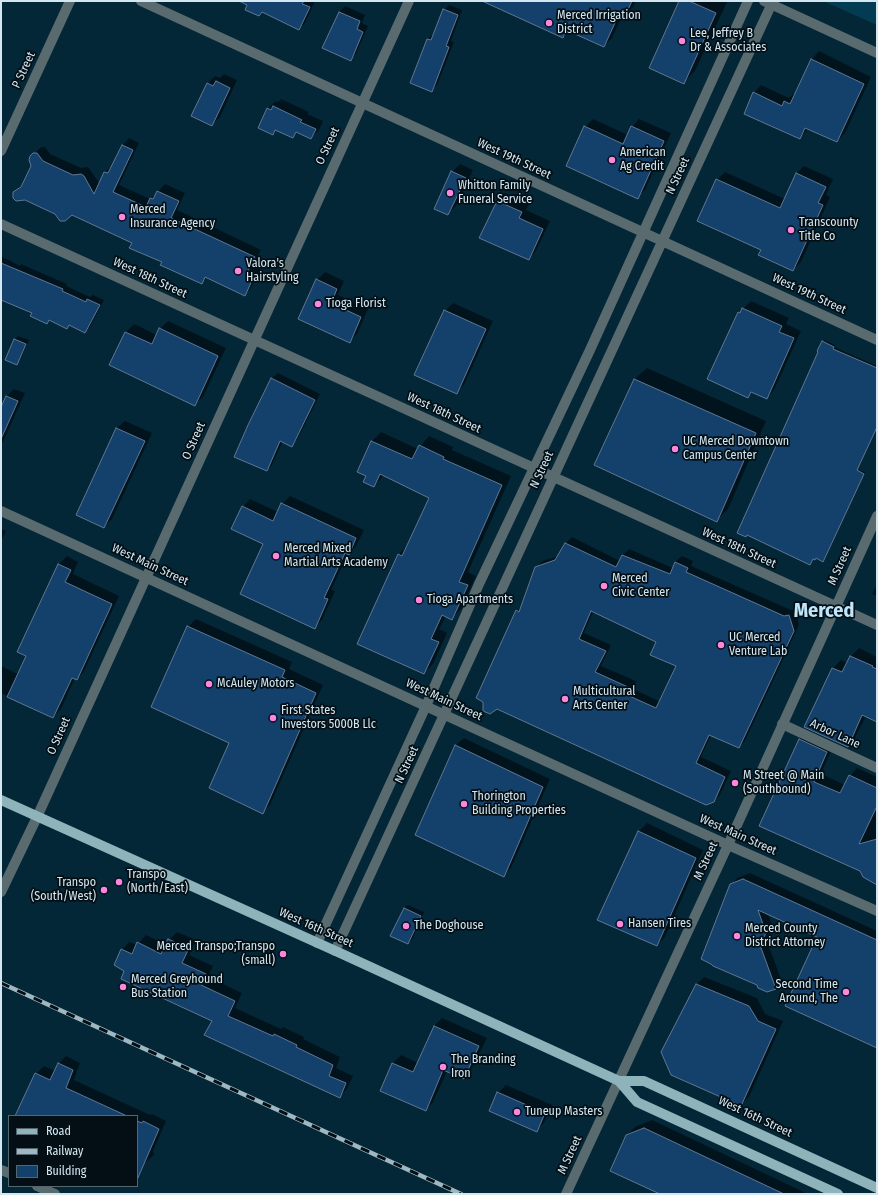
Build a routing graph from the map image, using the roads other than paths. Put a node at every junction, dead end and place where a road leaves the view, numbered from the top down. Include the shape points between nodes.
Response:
1 (70, 1) edge
2 (141, 1) edge
3 (409, 1) edge
4 (748, 1) edge
5 (769, 2) edge
6 (877, 53) edge
7 (362, 103) junction
8 (1, 151) edge
9 (1, 224) edge
10 (643, 233) junction
11 (662, 241) junction
12 (253, 340) junction
13 (877, 340) edge
14 (534, 469) junction
15 (553, 477) junction
16 (1, 511) edge
17 (877, 516) edge
18 (146, 577) junction
19 (836, 606) junction
20 (877, 625) edge
21 (426, 706) junction
22 (444, 714) junction
23 (782, 724) junction
24 (877, 768) edge
25 (1, 800) edge
26 (37, 817) junction
27 (728, 845) junction
28 (1, 892) edge
29 (877, 911) edge
30 (317, 943) junction
31 (335, 951) junction
32 (619, 1081) junction
33 (39, 1187) edge
34 (877, 1188) edge
35 (55, 1194) edge
36 (566, 1194) edge
37 (838, 1194) edge

1 - 8 street, P Street
2 - 7 street, West 19th Street
3 - 7 street, O Street
4 - 10 street, N Street
5 - 6 street
5 - 11 street, N Street
7 - 10 street, West 19th Street
7 - 12 street, O Street
9 - 12 street, West 18th Street
10 - 11 street, West 19th Street
10 - 14 street, N Street
11 - 13 street, West 19th Street
11 - 15 street, N Street
12 - 14 street, West 18th Street
12 - 18 street, O Street
14 - 15 street, West 18th Street
14 - 21 street, N Street via 479,584
15 - 19 street, West 18th Street
15 - 22 street, N Street
16 - 18 street, West Main Street
17 - 19 street, M Street
18 - 21 street, West Main Street
18 - 26 street, O Street
19 - 20 street, West 18th Street
19 - 23 street, M Street
21 - 22 street, West Main Street
21 - 30 street, N Street
22 - 27 street, West Main Street
22 - 31 street, N Street
23 - 24 street, Arbor Lane
23 - 27 street, M Street
25 - 26 main road, West 16th Street
26 - 28 street, O Street
26 - 30 main road, West 16th Street
27 - 29 street, West Main Street
27 - 32 street, M Street
30 - 31 main road, West 16th Street
31 - 32 main road, West 16th Street
32 - 34 main road, West 16th Street via 644,1081
32 - 36 street, M Street
32 - 37 main road, West 16th Street via 637,1102
33 - 35 street

